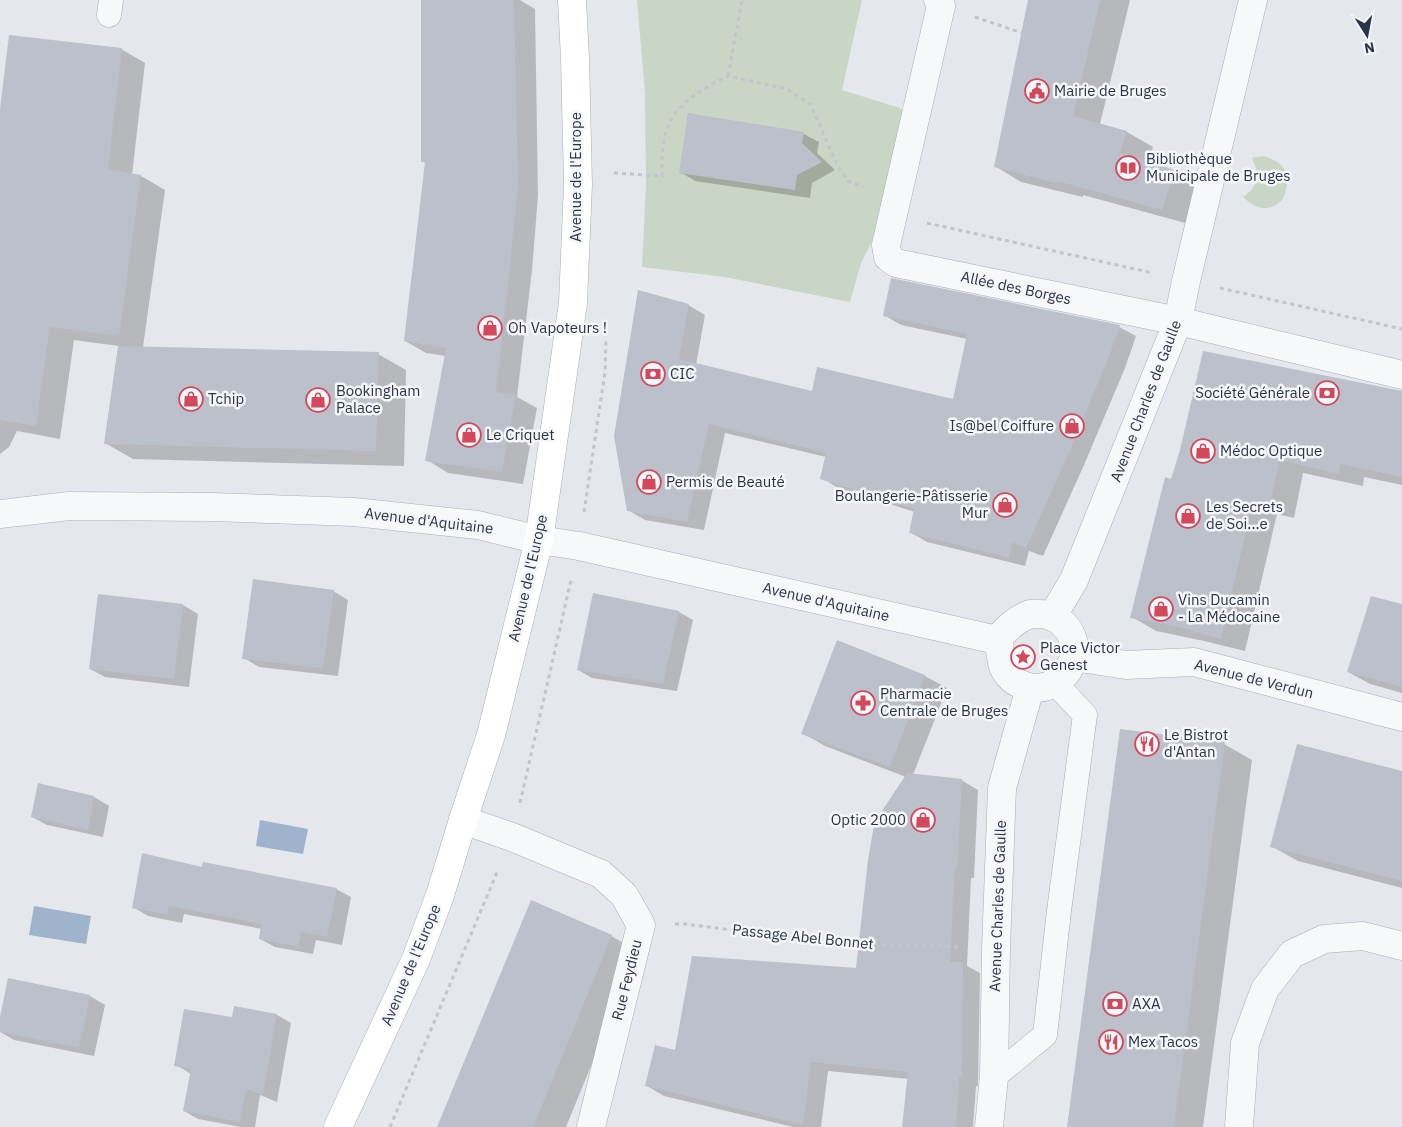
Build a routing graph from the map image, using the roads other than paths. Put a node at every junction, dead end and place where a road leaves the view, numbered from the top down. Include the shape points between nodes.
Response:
1 (572, 0) edge
2 (938, 0) edge
3 (1253, 0) edge
4 (1178, 321) junction
5 (1402, 375) edge
6 (0, 514) edge
7 (539, 540) junction
8 (1052, 616) junction
9 (997, 640) junction
10 (1074, 658) junction
11 (1042, 686) junction
12 (1402, 718) edge
13 (463, 820) junction
14 (1402, 946) edge
15 (994, 1077) junction
16 (338, 1127) edge
17 (591, 1127) edge
18 (989, 1127) edge
19 (1238, 1127) edge

1 - 7 main road, Avenue de l'Europe via 578,184 573,303
2 - 4 street, Allée des Borges via 941,6 886,245 888,257 896,263
3 - 4 street, Avenue Charles de Gaulle
4 - 5 street, Allée des Borges
4 - 8 street, Avenue Charles de Gaulle via 1074,580
6 - 7 street, Avenue d'Aquitaine via 69,506 354,512 478,525
7 - 9 street, Avenue d'Aquitaine via 579,546
7 - 13 main road, Avenue de l'Europe via 491,735
8 - 9 street via 1030,614 1019,618
8 - 10 street via 1070,633
9 - 11 street via 1003,668 1010,678
10 - 11 street via 1064,677
10 - 12 street, Avenue de Verdun via 1126,665 1194,662
11 - 15 street, Avenue Charles de Gaulle via 1002,788
11 - 15 lane via 1085,715 1045,1035
13 - 16 main road, Avenue de l'Europe via 416,959
13 - 17 street, Rue Feydieu via 601,874 624,895 641,925
14 - 19 street via 1364,936 1344,937 1324,939 1292,954 1265,989 1245,1043
15 - 18 street, Avenue Charles de Gaulle

